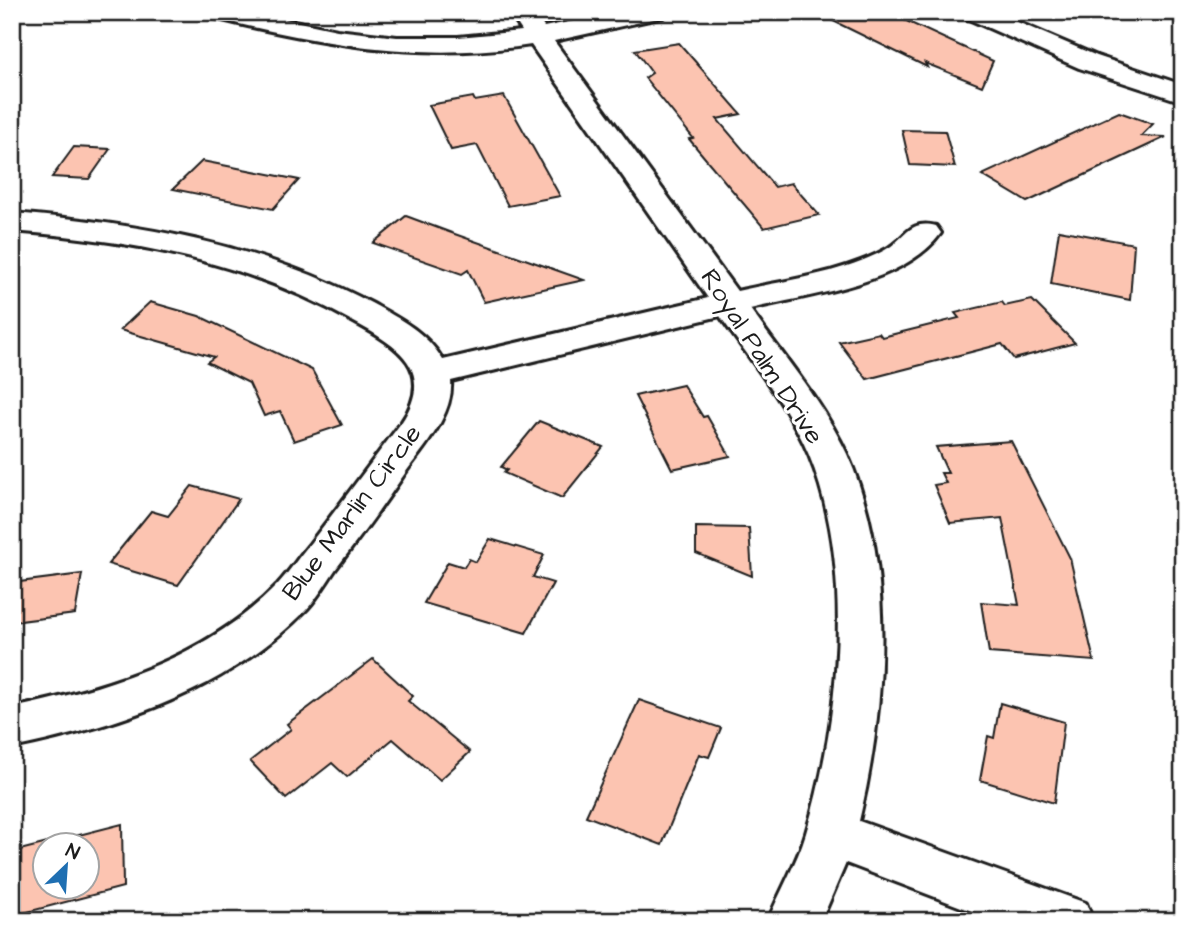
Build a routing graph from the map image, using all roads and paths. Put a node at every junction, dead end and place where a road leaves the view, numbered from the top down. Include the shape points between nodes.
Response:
1 (219, 12) edge
2 (653, 12) edge
3 (973, 12) edge
4 (529, 24) edge
5 (1183, 94) edge
6 (12, 222) edge
7 (925, 233) dead end
8 (729, 304) junction
9 (432, 373) junction
10 (12, 728) edge
11 (831, 834) junction
12 (794, 921) edge
13 (1067, 921) edge

1 - 4 street via 289,29 389,44 459,46
2 - 4 street
3 - 5 street via 1088,62
4 - 8 street, Royal Palm Drive
6 - 9 street via 144,236 286,275 348,303 408,339
7 - 8 street via 898,256 865,271
8 - 9 street
8 - 11 street, Royal Palm Drive via 797,400 829,455 844,497 856,557 859,645 849,755
9 - 10 street, Blue Marlin Circle via 429,407 362,506 291,598 249,634 199,666 142,692 64,719
11 - 12 street, Royal Palm Drive
11 - 13 street

